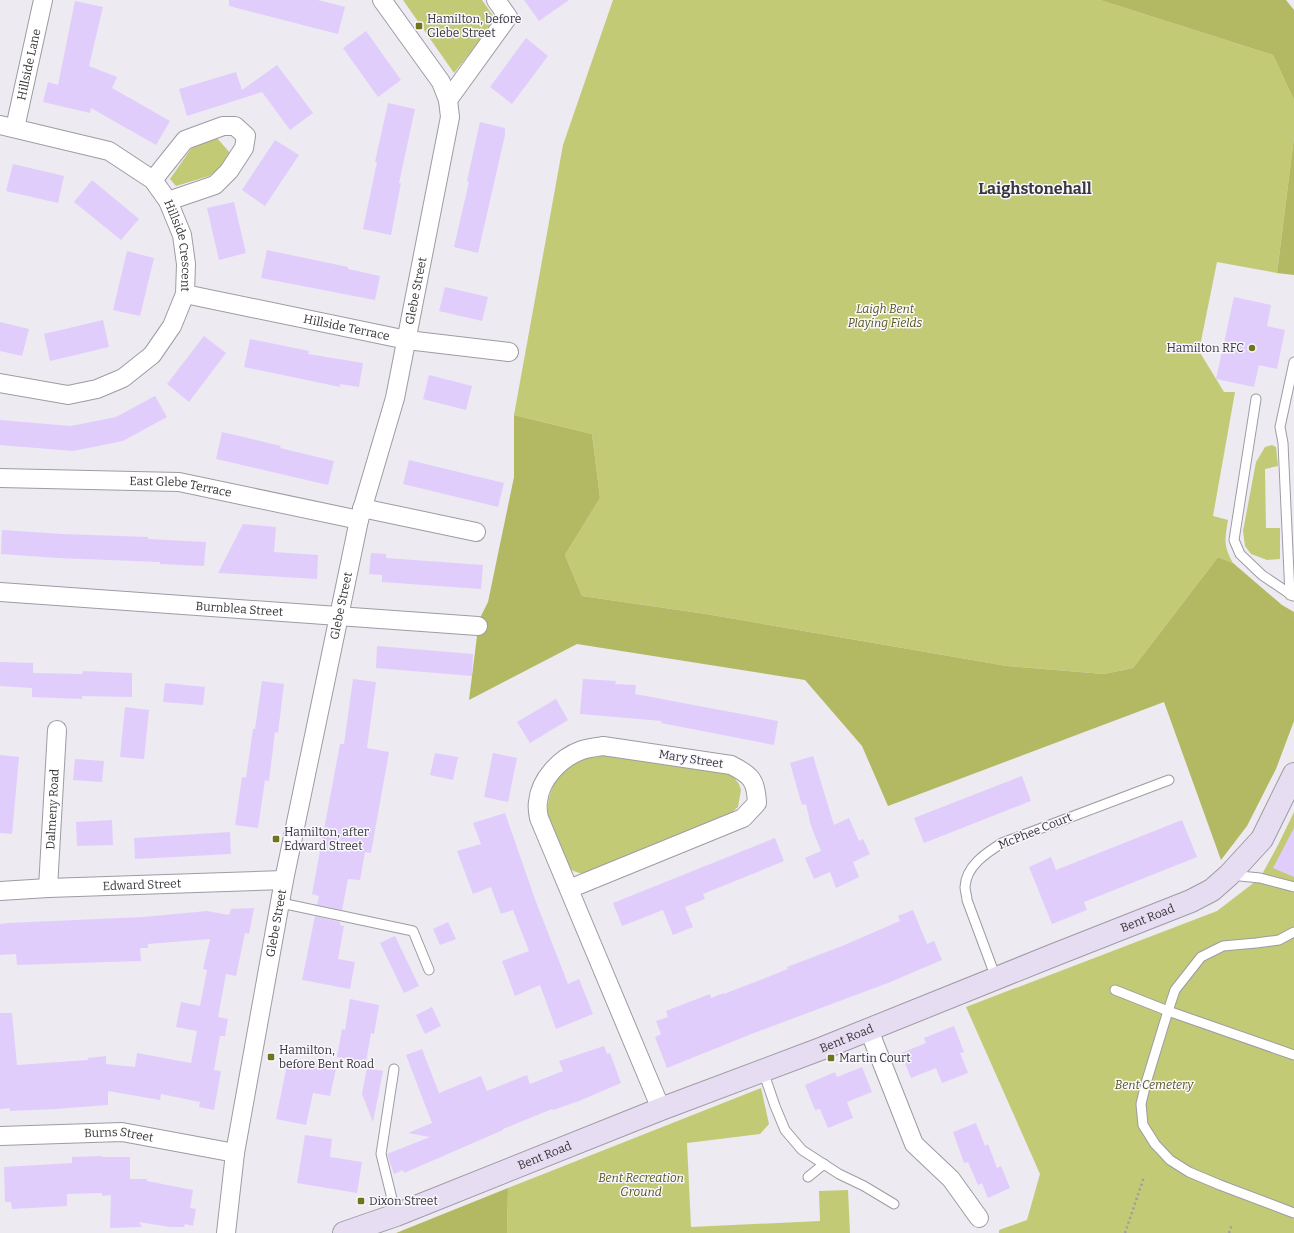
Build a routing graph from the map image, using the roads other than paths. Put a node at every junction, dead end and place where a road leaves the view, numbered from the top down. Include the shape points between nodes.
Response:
1 (43, 0) edge
2 (382, 0) edge
3 (496, 0) edge
4 (448, 100) junction
5 (8, 127) edge
6 (153, 180) junction
7 (168, 202) junction
8 (185, 294) junction
9 (407, 340) junction
10 (509, 352) dead end
11 (1294, 362) edge
12 (0, 383) edge
13 (1256, 399) dead end
14 (0, 478) edge
15 (360, 514) junction
16 (476, 532) dead end
17 (0, 592) edge
18 (1292, 595) edge
19 (339, 616) junction
20 (478, 626) dead end
21 (57, 730) dead end
22 (1294, 774) edge
23 (1169, 780) dead end
24 (1229, 875) junction
25 (284, 880) junction
26 (1294, 887) edge
27 (48, 888) junction
28 (569, 889) junction
29 (0, 891) edge
30 (281, 903) junction
31 (1294, 932) edge
32 (429, 970) dead end
33 (996, 978) junction
34 (1115, 990) dead end
35 (1168, 1011) junction
36 (869, 1030) junction
37 (1294, 1055) edge
38 (394, 1069) dead end
39 (763, 1071) junction
40 (661, 1109) junction
41 (0, 1136) edge
42 (791, 1137) junction
43 (785, 1145) dead end
44 (235, 1153) junction
45 (824, 1164) junction
46 (808, 1176) dead end
47 (894, 1204) dead end
48 (1294, 1213) edge
49 (396, 1215) junction
50 (979, 1218) dead end
51 (226, 1233) edge
52 (344, 1233) edge

1 - 5 street, Hillside Lane
2 - 4 street, Glebe Street via 440,82
3 - 4 street via 508,17
4 - 9 street, Glebe Street via 450,118
5 - 6 street, Hillside Crescent via 109,152
6 - 7 street, Hillside Crescent
6 - 7 street via 184,140 223,126 235,126 246,136 244,148 230,171 215,185
7 - 8 street, Hillside Crescent via 182,235 186,264
8 - 9 street, Hillside Terrace
8 - 12 street, Hillside Crescent via 172,326 152,355 123,378 97,389 68,395
9 - 10 street, Hillside Terrace
9 - 15 street, Glebe Street via 395,398
11 - 18 lane via 1280,427
13 - 18 lane via 1234,540 1240,554 1262,575
14 - 15 street, East Glebe Terrace via 179,482
15 - 16 street, East Glebe Terrace
15 - 19 street, Glebe Street
17 - 19 street, Burnblea Street
19 - 20 street, Burnblea Street
19 - 25 street, Glebe Street
21 - 27 street, Dalmeny Road
22 - 24 street, Bent Road via 1262,839
23 - 33 lane, McPhee Court via 1002,843 976,862 968,875 965,887 967,900
24 - 26 lane via 1260,878
24 - 33 street, Bent Road via 1212,890 1191,901
25 - 27 street, Edward Street
25 - 30 street, Glebe Street
27 - 29 street, Edward Street
28 - 28 street, Mary Street via 538,818 538,802 542,787 553,769 566,758 582,750 603,746 730,765 746,773 756,788 757,803 742,818
28 - 40 street, Mary Street
30 - 32 lane via 413,932
30 - 44 street, Glebe Street
31 - 35 lane via 1279,940 1223,946 1201,957 1175,990
33 - 36 street, Bent Road
34 - 35 lane
35 - 37 lane
35 - 48 lane via 1141,1104 1143,1125 1155,1144 1170,1160 1189,1172
36 - 39 street, Bent Road
36 - 50 street via 914,1144 951,1179
38 - 49 lane via 381,1154
39 - 40 street, Bent Road
39 - 42 lane via 774,1106
40 - 49 street, Bent Road
41 - 44 street, Burns Street via 122,1132
42 - 43 lane
42 - 45 lane via 802,1150
44 - 51 street, Glebe Street
45 - 46 lane
45 - 47 lane
49 - 52 street, Bent Road

